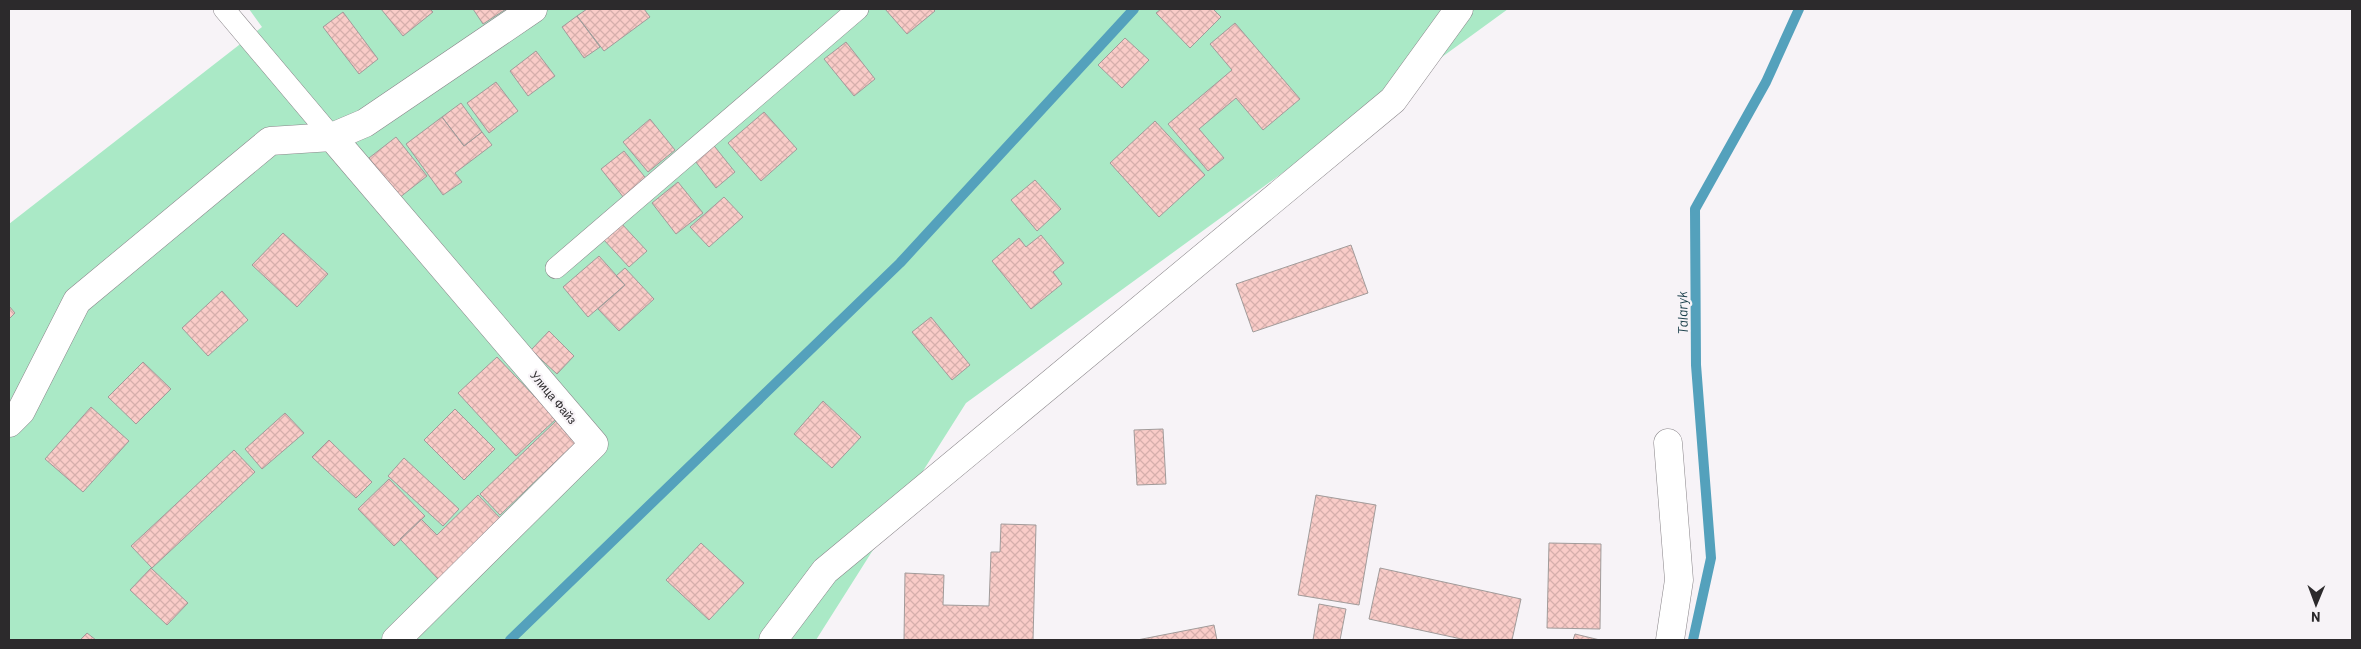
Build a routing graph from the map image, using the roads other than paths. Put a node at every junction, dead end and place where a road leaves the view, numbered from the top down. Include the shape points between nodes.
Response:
1 (224, 9) edge
2 (533, 9) edge
3 (858, 9) edge
4 (1459, 9) edge
5 (332, 137) junction
6 (556, 268) dead end
7 (9, 423) edge
8 (1668, 443) dead end
9 (396, 640) edge
10 (773, 640) edge
11 (1670, 640) edge

1 - 5 lane
2 - 5 street via 365,123
3 - 6 lane
4 - 10 street via 1392,100 825,571
5 - 7 street via 270,141 77,301 21,411
5 - 9 street, Улица Файз via 594,444
8 - 11 street via 1679,580

